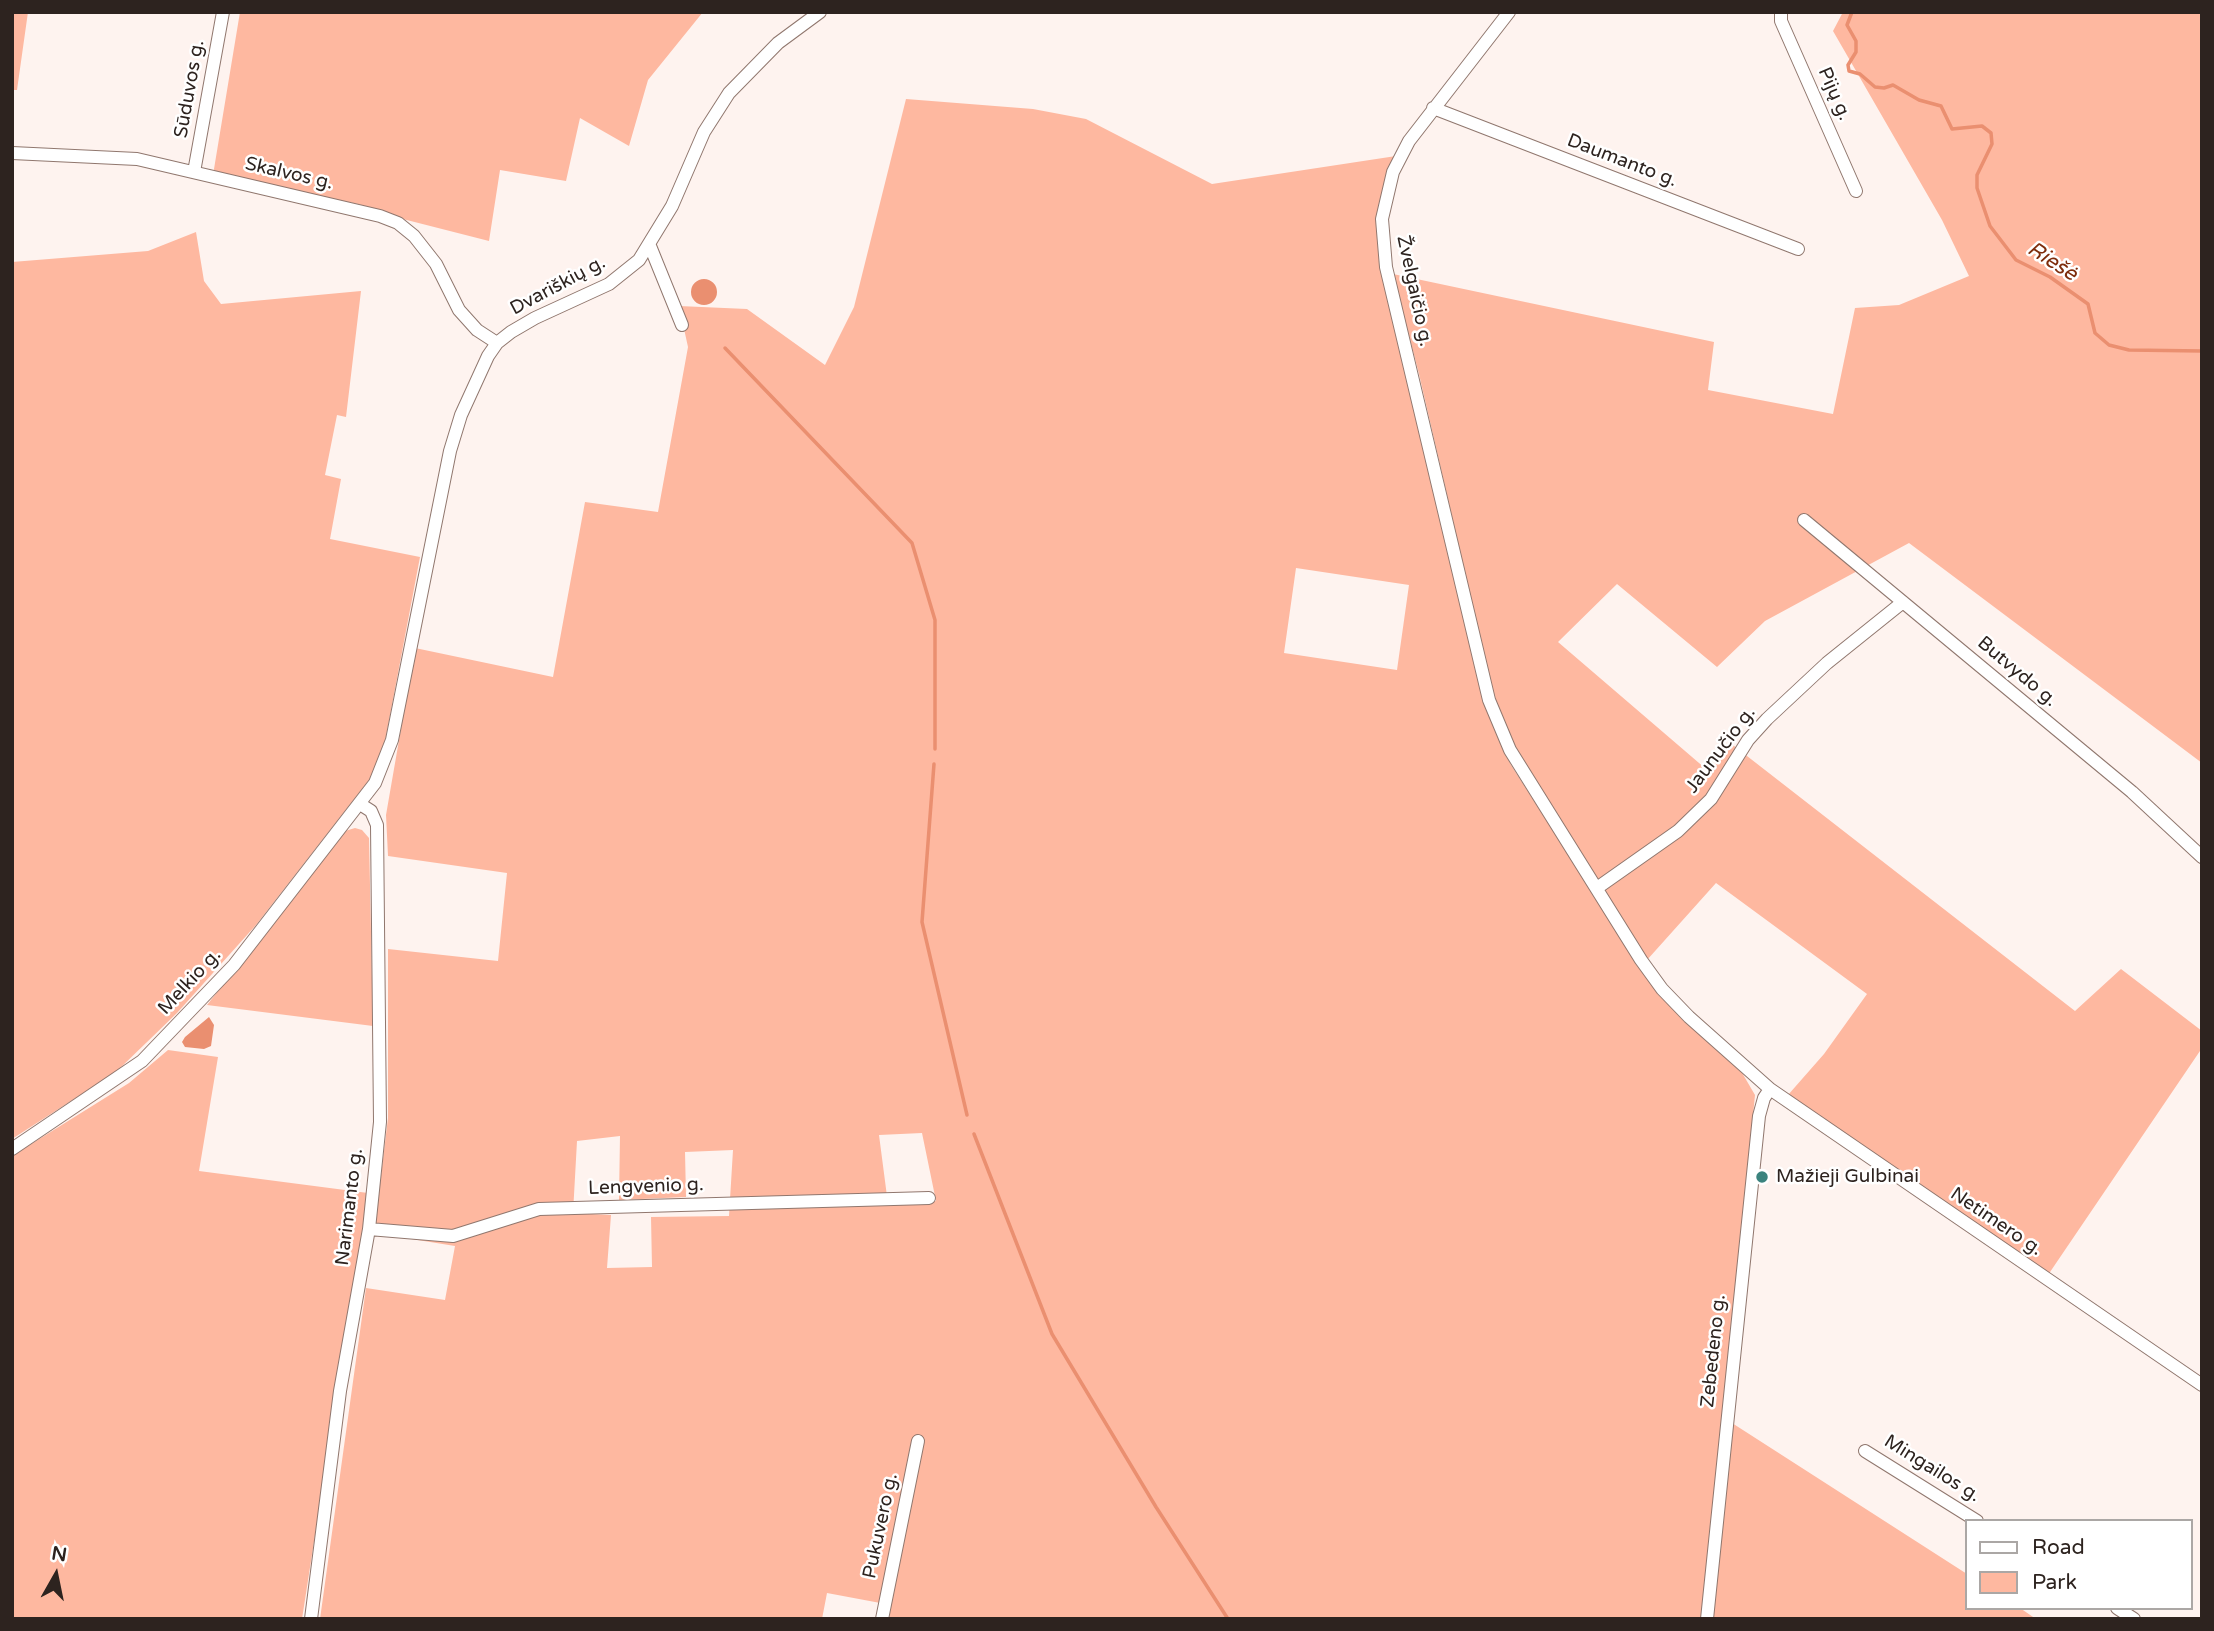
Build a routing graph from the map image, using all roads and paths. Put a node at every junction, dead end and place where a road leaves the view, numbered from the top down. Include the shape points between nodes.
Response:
1 (223, 12) edge
2 (820, 12) edge
3 (1508, 12) edge
4 (1781, 12) edge
5 (1433, 108) junction
6 (12, 153) edge
7 (194, 172) junction
8 (1856, 191) dead end
9 (650, 246) junction
10 (1798, 249) dead end
11 (682, 325) dead end
12 (497, 343) junction
13 (1804, 520) dead end
14 (1903, 602) junction
15 (359, 804) junction
16 (2202, 857) edge
17 (1597, 888) junction
18 (1770, 1089) junction
19 (12, 1149) edge
20 (929, 1198) dead end
21 (369, 1229) junction
22 (2202, 1385) edge
23 (918, 1441) dead end
24 (1865, 1451) dead end
25 (1974, 1519) edge
26 (311, 1619) edge
27 (882, 1619) edge
28 (1707, 1619) edge

1 - 7 street, Sūduvos g.
2 - 9 street, Dvariškių g. via 778,43 729,93 704,132
3 - 5 street, Žvelgaičio g.
4 - 8 street, Pijų g. via 1781,22
5 - 10 street, Daumanto g.
5 - 17 street, Žvelgaičio g. via 1393,172 1382,219 1386,267 1498,724 1524,776
6 - 7 street, Skalvos g. via 137,159
7 - 12 street, Skalvos g. via 354,208 398,223 436,264 459,310
9 - 11 street
9 - 12 street, Dvariškių g. via 609,284 535,318
12 - 15 street, Dvariškių g. via 472,390 450,451 388,754
13 - 14 street, Butvydo g.
14 - 16 street, Butvydo g. via 2132,792
14 - 17 street, Jaunučio g. via 1766,719 1711,799 1678,831
15 - 19 street, Melkio g. via 233,965 142,1061
15 - 21 street, Narimanto g. via 371,811 377,825 382,1084
17 - 18 street, Netimero g. via 1662,989
18 - 22 street, Netimero g.
18 - 28 street, Zebedeno g. via 1759,1116
20 - 21 street, Lengvenio g. via 539,1209 453,1236
21 - 26 street, Narimanto g. via 340,1391
23 - 27 street, Pukuvero g.
24 - 25 street, Mingailos g.

